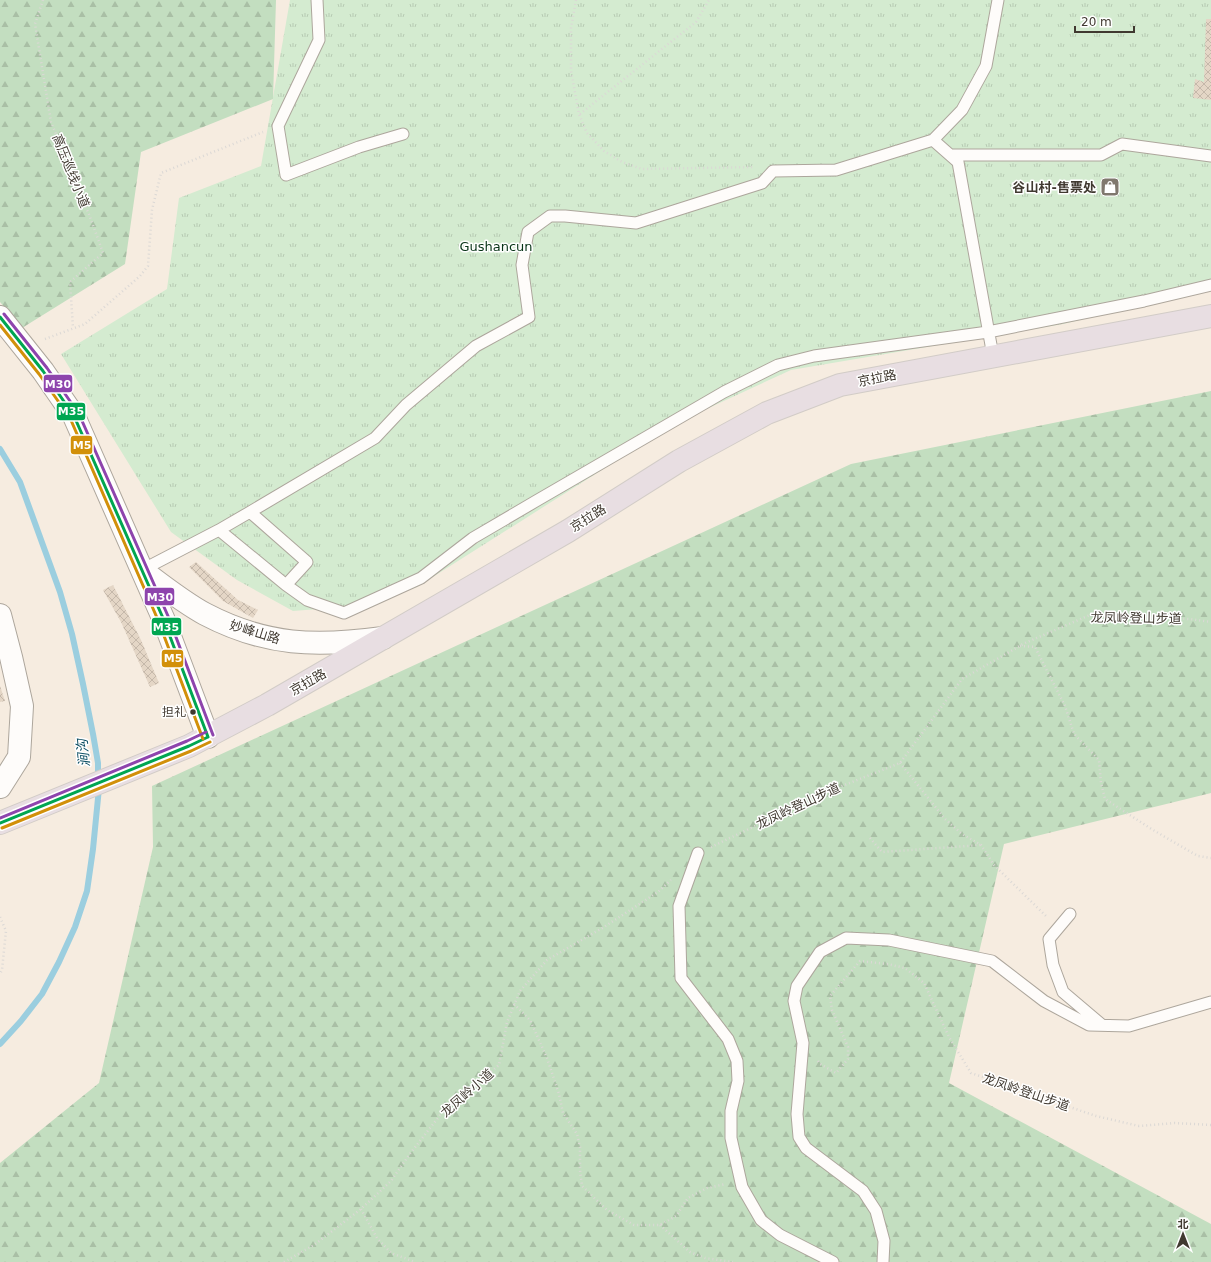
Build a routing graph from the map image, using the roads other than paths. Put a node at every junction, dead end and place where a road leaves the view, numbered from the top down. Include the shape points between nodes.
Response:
1 (317, 0) edge
2 (998, 0) edge
3 (403, 134) dead end
4 (933, 140) junction
5 (950, 155) junction
6 (1211, 156) edge
7 (1211, 285) edge
8 (1211, 316) edge
9 (0, 317) edge
10 (988, 332) junction
11 (993, 356) junction
12 (250, 512) junction
13 (219, 530) junction
14 (142, 570) junction
15 (286, 585) junction
16 (0, 615) edge
17 (383, 638) junction
18 (198, 741) junction
19 (0, 787) edge
20 (0, 824) edge
21 (698, 854) road end
22 (1070, 914) dead end
23 (1211, 1002) edge
24 (1102, 1025) junction
25 (833, 1262) edge
26 (883, 1262) edge

1 - 3 lane via 319,40 278,126 286,175 359,147
2 - 4 lane via 986,66 962,110
4 - 5 lane
4 - 12 lane via 836,170 773,171 762,183 636,223 550,216 528,232 522,265 529,317 476,346 406,405 375,438
5 - 6 lane via 1101,155 1122,144
5 - 10 lane via 958,162
7 - 10 lane
8 - 11 highway, 京拉路
9 - 14 street via 43,371 74,416
10 - 11 lane
10 - 15 lane via 814,356 778,365 724,392 473,538 421,578 344,613 308,600
11 - 17 highway, 京拉路 via 840,385 767,413 679,461 568,531
12 - 13 lane
12 - 15 lane via 307,562
13 - 14 lane
13 - 15 lane
14 - 17 street, 妙峰山路 via 205,613 254,634 283,641 319,644
14 - 18 street via 163,618
16 - 19 street via 22,706 19,757
17 - 18 highway, 京拉路 via 267,705
18 - 20 highway, 京拉路
21 - 25 lane via 679,906 681,978 728,1039 737,1061 738,1081 731,1111 731,1138 742,1187 761,1220 780,1235
22 - 24 lane via 1049,939 1053,965 1063,992
23 - 24 lane via 1129,1026
24 - 26 lane via 1089,1025 1044,1001 992,961 889,940 846,938 820,952 797,986 794,1001 803,1043 797,1114 799,1137 806,1148 863,1191 878,1219 884,1241

